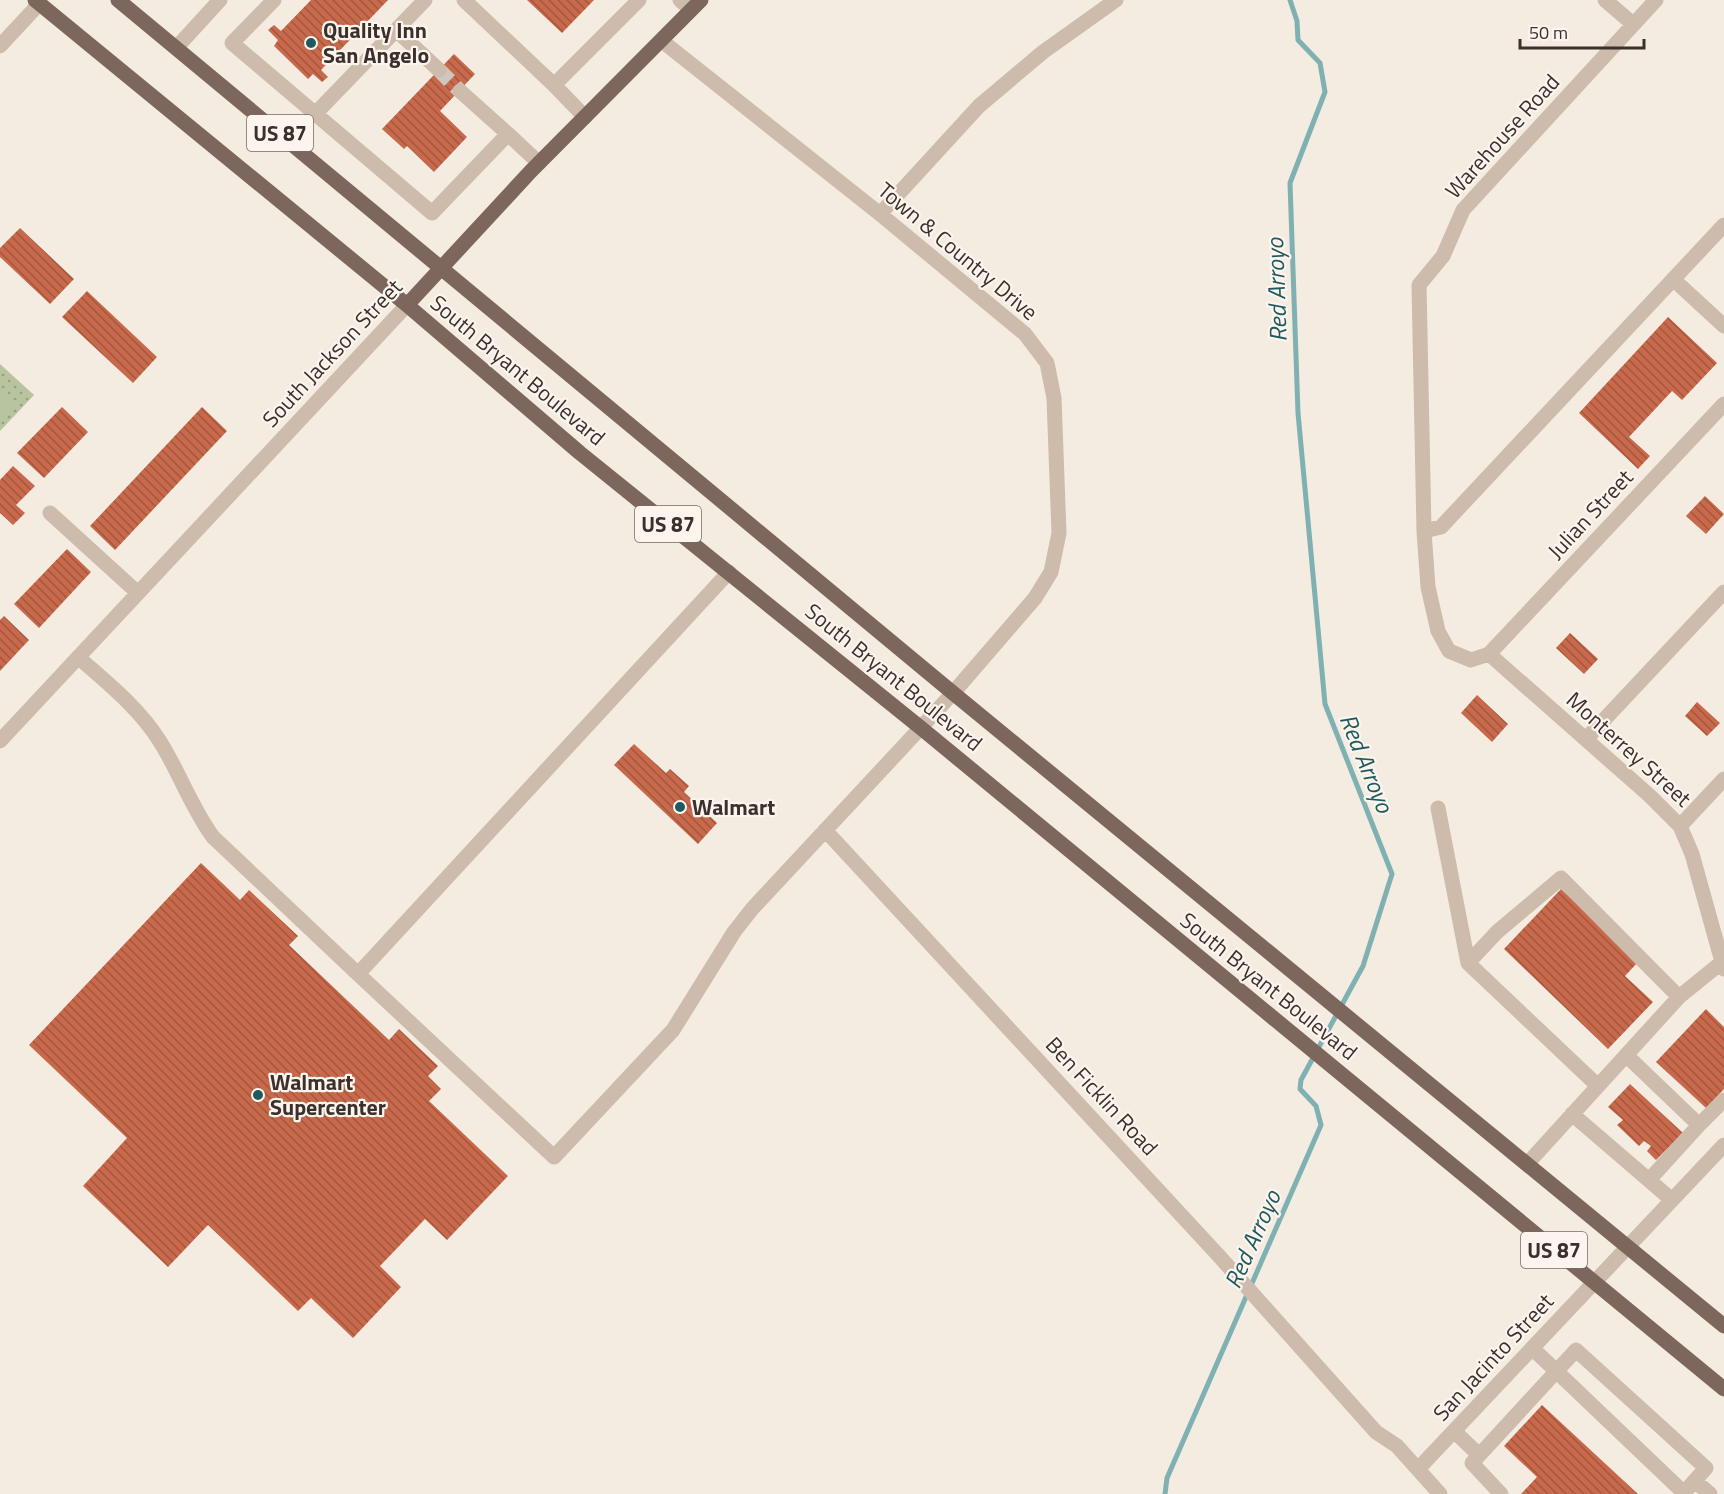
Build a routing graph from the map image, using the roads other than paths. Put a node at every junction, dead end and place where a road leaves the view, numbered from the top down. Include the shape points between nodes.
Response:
1 (118, 0) edge
2 (220, 0) edge
3 (274, 0) edge
4 (425, 0) edge
5 (639, 0) edge
6 (1116, 0) edge
7 (1605, 0) edge
8 (1656, 0) edge
9 (38, 2) edge
10 (469, 2) edge
11 (690, 4) edge
12 (1633, 24) junction
13 (396, 30) junction
14 (662, 41) junction
15 (0, 46) edge
16 (177, 47) junction
17 (439, 70) tunnel mouth
18 (554, 86) junction
19 (460, 91) tunnel mouth
20 (315, 114) junction
21 (585, 117) junction
22 (508, 134) junction
23 (539, 163) junction
24 (880, 214) junction
25 (1724, 225) edge
26 (441, 268) junction
27 (1673, 279) junction
28 (407, 305) junction
29 (1724, 326) edge
30 (1724, 404) edge
31 (50, 513) dead end
32 (1424, 531) junction
33 (729, 572) junction
34 (1724, 592) edge
35 (138, 593) junction
36 (1489, 654) junction
37 (78, 657) junction
38 (953, 693) junction
39 (921, 728) junction
40 (1586, 739) junction
41 (0, 741) edge
42 (1724, 779) edge
43 (1438, 808) dead end
44 (1680, 826) junction
45 (825, 831) junction
46 (1722, 958) edge
47 (1468, 963) junction
48 (358, 974) junction
49 (1679, 998) junction
50 (1626, 1055) junction
51 (1598, 1086) junction
52 (1724, 1100) edge
53 (1572, 1114) junction
54 (1699, 1125) junction
55 (1724, 1145) edge
56 (1527, 1164) junction
57 (1649, 1180) junction
58 (1672, 1200) junction
59 (1628, 1247) junction
60 (1594, 1283) junction
61 (1722, 1322) edge
62 (1532, 1348) junction
63 (1556, 1371) junction
64 (1724, 1389) edge
65 (1454, 1431) junction
66 (1479, 1455) junction
67 (1418, 1469) junction
68 (1695, 1481) junction
69 (1440, 1494) edge
70 (1501, 1494) edge
71 (1683, 1494) edge
72 (1710, 1494) edge

1 - 16 main road, South Bryant Boulevard / US 87
2 - 16 street
3 - 20 street via 232,43
4 - 13 street
5 - 18 street
6 - 24 street via 1043,52 979,106
7 - 12 street
8 - 12 street, Warehouse Road
9 - 15 street
9 - 28 main road, South Bryant Boulevard / US 87
10 - 18 street
11 - 14 main road, South Jackson Street
12 - 32 street, Warehouse Road via 1463,210 1443,256 1419,285
13 - 17 street
13 - 20 street
14 - 21 main road, South Jackson Street
14 - 24 street, Town & Country Drive
16 - 26 main road, South Bryant Boulevard / US 87
18 - 21 street
19 - 22 street
20 - 22 street via 432,213
21 - 23 main road, South Jackson Street
22 - 23 street
23 - 26 main road, South Jackson Street
24 - 38 street, Town & Country Drive via 1025,334 1047,363 1054,398 1059,533 1051,572 1035,598
25 - 27 street
26 - 28 main road, South Jackson Street
26 - 38 main road, South Bryant Boulevard / US 87
27 - 29 street
27 - 32 street via 1441,527
28 - 33 main road, South Bryant Boulevard / US 87 via 580,453
28 - 35 street, South Jackson Street
30 - 36 street, Julian Street
31 - 35 street
32 - 36 street, Warehouse Road via 1428,587 1438,631 1449,651 1471,660
33 - 39 main road, South Bryant Boulevard / US 87
33 - 48 street
34 - 40 street
35 - 37 street, South Jackson Street
36 - 40 street, Monterrey Street
37 - 41 street, South Jackson Street
37 - 48 street via 158,737 213,837
38 - 39 street, Town & Country Drive
38 - 56 main road, South Bryant Boulevard / US 87
39 - 45 street
39 - 60 main road, South Bryant Boulevard / US 87
40 - 44 street, Monterrey Street
42 - 44 street
43 - 47 street
44 - 46 street, Monterrey Street
45 - 48 street via 741,921 673,1030 554,1157
45 - 67 street, Ben Ficklin Road via 1377,1432 1397,1446
46 - 49 street
47 - 49 street via 1497,932 1561,878
47 - 51 street
49 - 50 street
50 - 51 street
50 - 54 street
51 - 53 street
52 - 54 street
53 - 56 street
53 - 57 street
54 - 57 street
55 - 58 street, San Jacinto Street
56 - 59 main road, South Bryant Boulevard / US 87
57 - 58 street
58 - 59 street, San Jacinto Street
59 - 60 street, San Jacinto Street
59 - 61 main road, South Bryant Boulevard / US 87
60 - 62 street, San Jacinto Street
60 - 64 main road, South Bryant Boulevard / US 87
62 - 63 street
62 - 65 street, San Jacinto Street
63 - 66 street
63 - 68 street via 1576,1350 1706,1468
63 - 71 street
65 - 66 street
65 - 67 street, San Jacinto Street
66 - 70 street via 1472,1463
67 - 69 street, Ben Ficklin Road
68 - 71 street
68 - 72 street

